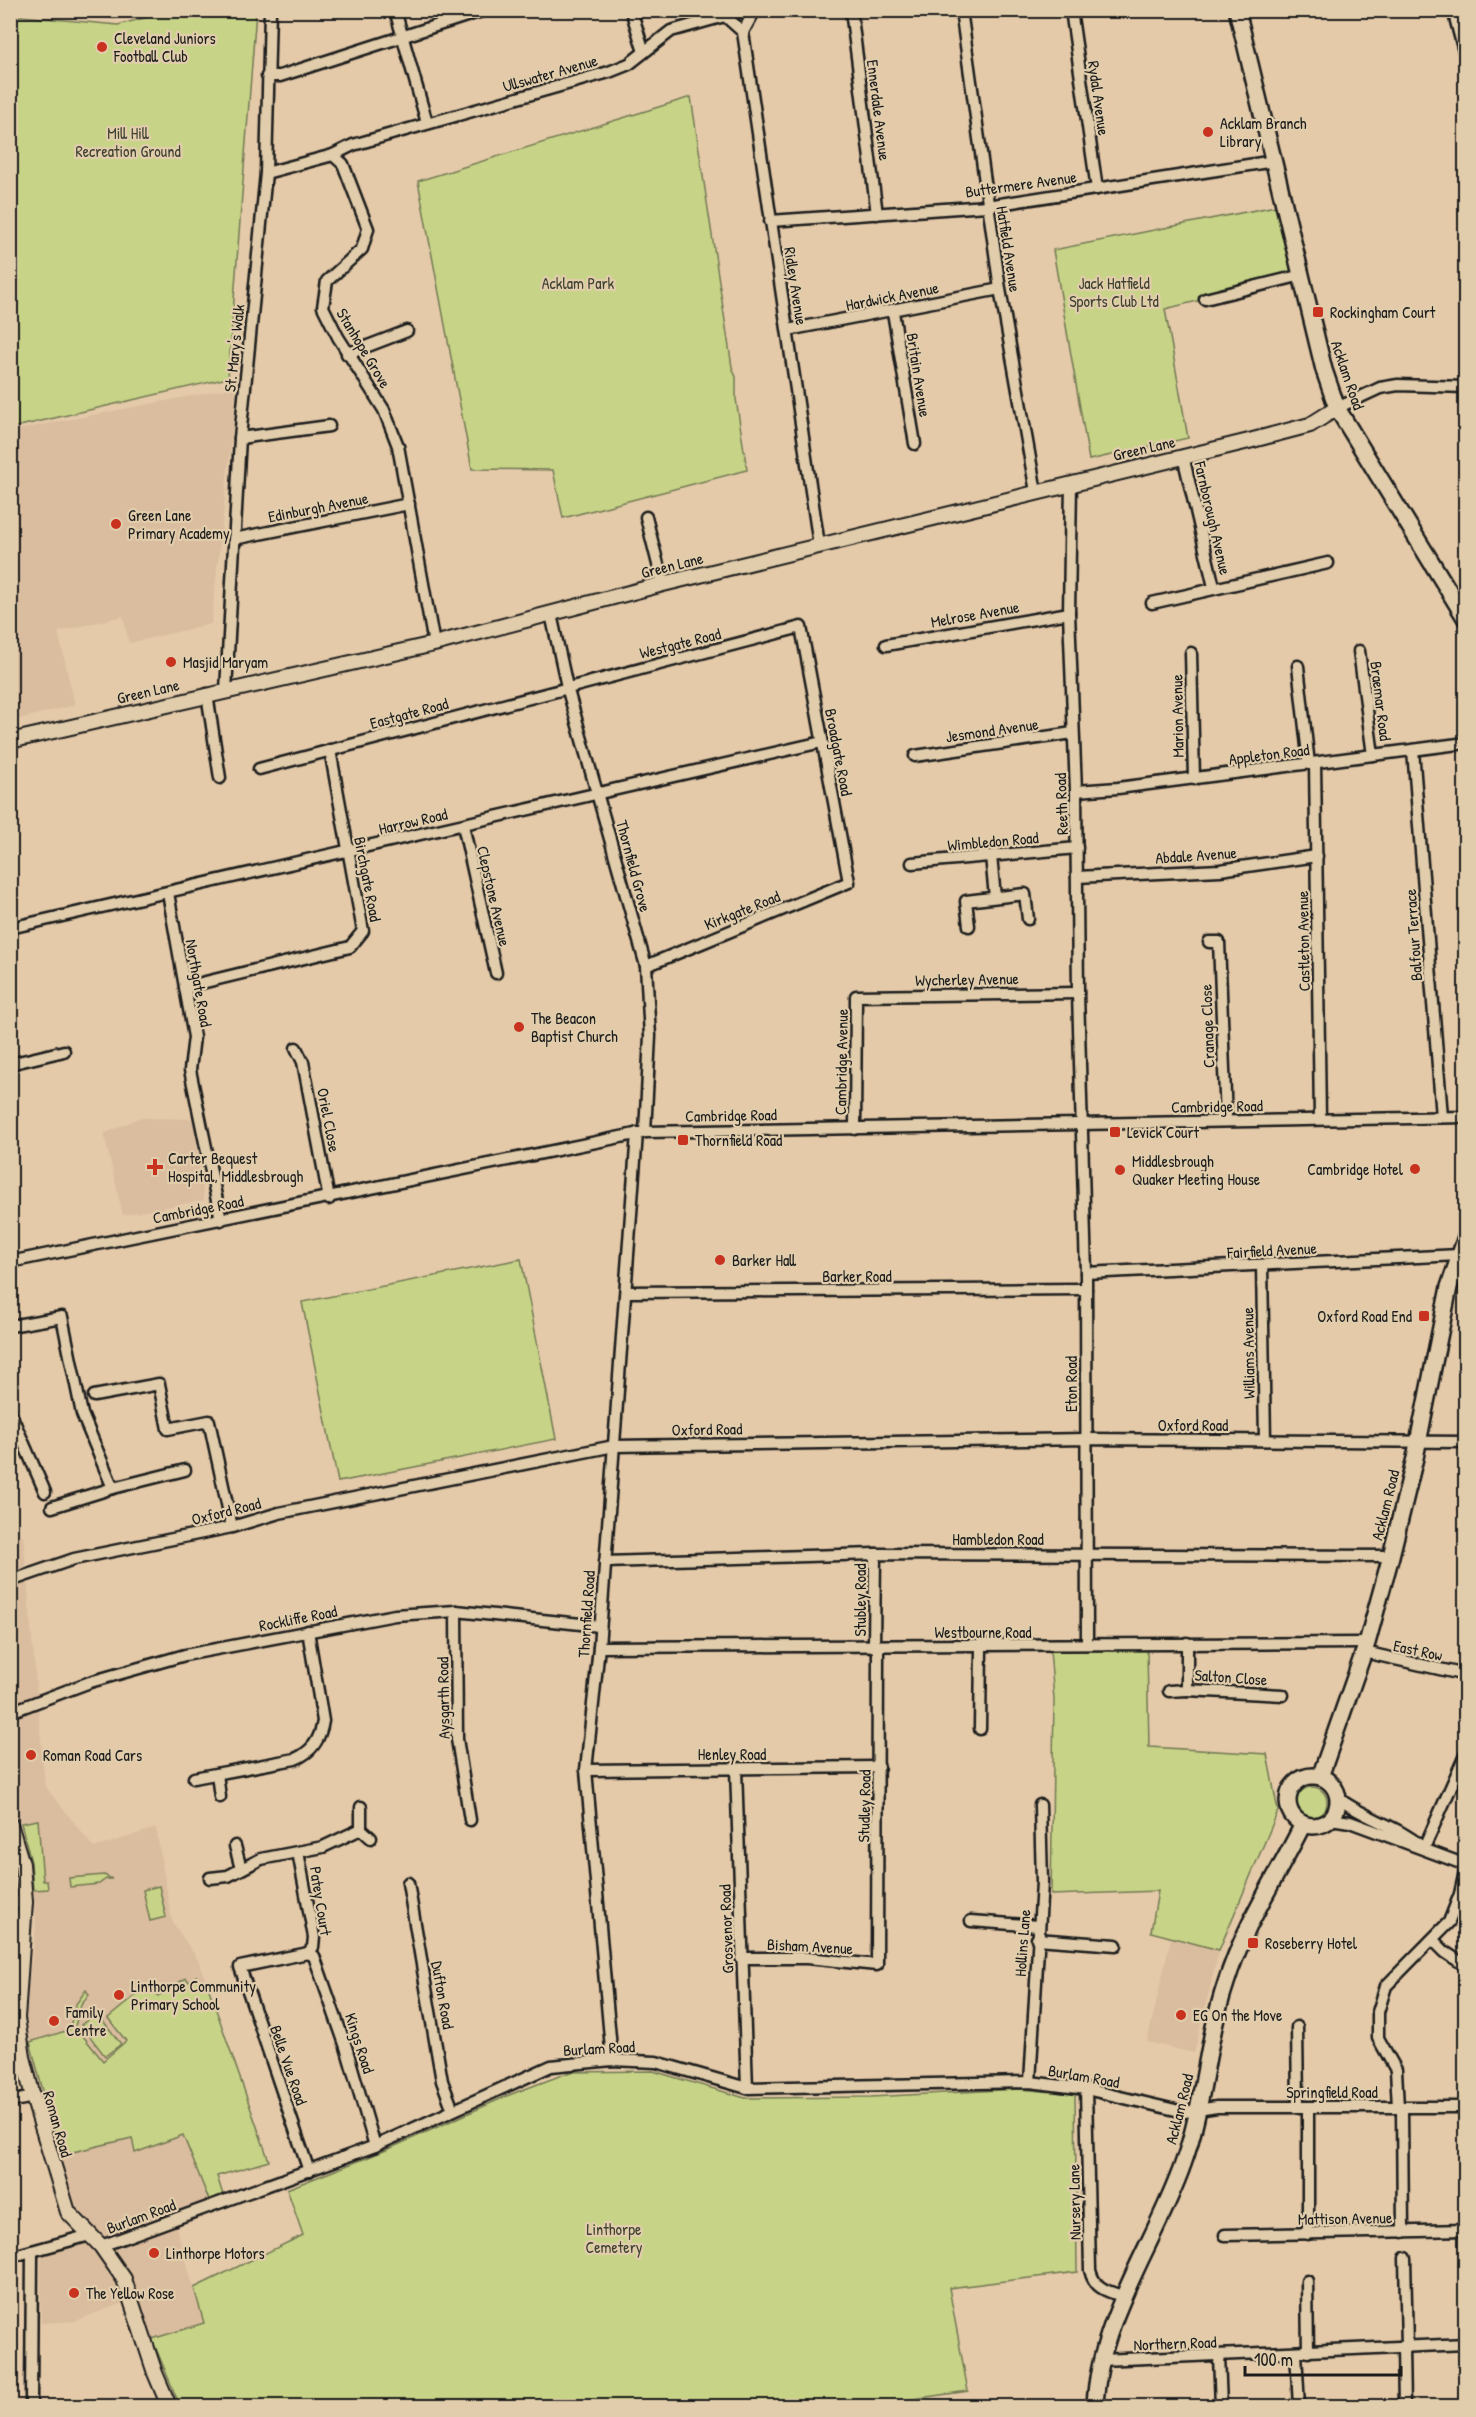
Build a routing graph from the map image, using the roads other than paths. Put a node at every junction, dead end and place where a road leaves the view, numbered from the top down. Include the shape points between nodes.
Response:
1 (264, 10) edge
2 (270, 10) edge
3 (395, 10) edge
4 (485, 10) edge
5 (631, 10) edge
6 (755, 10) edge
7 (851, 10) edge
8 (961, 10) edge
9 (1071, 10) edge
10 (1237, 10) edge
11 (1453, 10) edge
12 (742, 11) edge
13 (725, 16) junction
14 (743, 32) junction
15 (403, 36) junction
16 (644, 51) junction
17 (270, 52) junction
18 (1466, 60) edge
19 (267, 76) junction
20 (427, 123) junction
21 (333, 155) junction
22 (1274, 161) junction
23 (266, 173) junction
24 (1097, 189) junction
25 (987, 206) junction
26 (877, 214) junction
27 (770, 221) junction
28 (1302, 275) junction
29 (1000, 289) junction
30 (1206, 299) dead end
31 (893, 312) junction
32 (788, 330) junction
33 (407, 331) dead end
34 (347, 354) junction
35 (1466, 387) edge
36 (1337, 408) junction
37 (328, 426) dead end
38 (240, 438) junction
39 (915, 444) dead end
40 (1184, 456) junction
41 (1071, 483) junction
42 (1036, 492) junction
43 (409, 504) junction
44 (646, 517) dead end
45 (234, 539) junction
46 (819, 545) junction
47 (1328, 563) dead end
48 (663, 584) junction
49 (1214, 587) junction
50 (1152, 603) dead end
51 (1069, 613) junction
52 (551, 614) junction
53 (1466, 619) edge
54 (801, 627) joint
55 (434, 644) junction
56 (886, 645) dead end
57 (1359, 651) dead end
58 (1191, 653) dead end
59 (1298, 666) dead end
60 (567, 687) junction
61 (226, 690) junction
62 (207, 694) junction
63 (1073, 733) junction
64 (10, 741) edge
65 (822, 742) junction
66 (1466, 743) edge
67 (330, 750) junction
68 (1413, 750) junction
69 (1373, 755) junction
70 (915, 756) dead end
71 (1312, 764) junction
72 (259, 769) dead end
73 (220, 778) dead end
74 (1194, 778) junction
75 (1076, 791) junction
76 (598, 794) junction
77 (463, 825) junction
78 (1077, 848) junction
79 (347, 852) junction
80 (991, 856) junction
81 (1317, 856) junction
82 (912, 863) dead end
83 (1077, 877) junction
84 (849, 882) joint
85 (168, 893) junction
86 (995, 897) junction
87 (1028, 918) dead end
88 (969, 926) dead end
89 (10, 928) edge
90 (1209, 942) dead end
91 (646, 966) junction
92 (496, 973) dead end
93 (184, 987) junction
94 (1078, 993) junction
95 (856, 996) joint
96 (296, 1048) dead end
97 (64, 1051) dead end
98 (10, 1064) edge
99 (1466, 1117) edge
100 (1442, 1118) junction
101 (1320, 1119) junction
102 (1226, 1120) junction
103 (1082, 1124) junction
104 (855, 1129) junction
105 (641, 1133) junction
106 (329, 1199) junction
107 (221, 1220) junction
108 (1466, 1237) edge
109 (1459, 1255) junction
110 (10, 1262) edge
111 (1262, 1266) junction
112 (1086, 1273) junction
113 (1086, 1289) junction
114 (627, 1292) junction
115 (10, 1326) edge
116 (94, 1396) dead end
117 (10, 1412) edge
118 (1086, 1439) junction
119 (1265, 1440) junction
120 (1419, 1441) junction
121 (1466, 1442) edge
122 (614, 1446) junction
123 (185, 1470) dead end
124 (113, 1488) junction
125 (45, 1492) dead end
126 (51, 1507) dead end
127 (232, 1527) junction
128 (875, 1554) junction
129 (1086, 1554) junction
130 (1391, 1556) junction
131 (605, 1562) junction
132 (10, 1581) edge
133 (456, 1611) junction
134 (600, 1626) junction
135 (308, 1631) junction
136 (1186, 1643) junction
137 (1087, 1644) junction
138 (599, 1647) junction
139 (876, 1647) junction
140 (981, 1647) junction
141 (1366, 1648) junction
142 (1466, 1675) edge
143 (1169, 1690) dead end
144 (1187, 1690) junction
145 (1283, 1695) dead end
146 (10, 1713) edge
147 (981, 1729) dead end
148 (1466, 1753) edge
149 (879, 1767) junction
150 (736, 1769) junction
151 (586, 1770) junction
152 (217, 1774) junction
153 (1320, 1777) junction
154 (194, 1778) dead end
155 (220, 1797) dead end
156 (1338, 1798) junction
157 (1040, 1805) dead end
158 (361, 1808) dead end
159 (1330, 1819) junction
160 (470, 1820) dead end
161 (10, 1824) edge
162 (1304, 1824) junction
163 (361, 1829) junction
164 (371, 1838) dead end
165 (235, 1846) dead end
166 (1424, 1848) junction
167 (298, 1852) junction
168 (1466, 1866) edge
169 (241, 1869) junction
170 (210, 1878) dead end
171 (408, 1883) dead end
172 (10, 1902) edge
173 (26, 1902) junction
174 (971, 1921) dead end
175 (1038, 1926) junction
176 (1037, 1939) junction
177 (1433, 1940) junction
178 (1116, 1945) dead end
179 (308, 1953) junction
180 (741, 1958) junction
181 (877, 1965) joint
182 (1466, 1966) edge
183 (14, 1995) edge
184 (1298, 2027) dead end
185 (612, 2060) junction
186 (1030, 2082) junction
187 (747, 2088) junction
188 (1086, 2089) junction
189 (33, 2097) junction
190 (10, 2102) edge
191 (1303, 2107) junction
192 (1400, 2107) junction
193 (1466, 2108) edge
194 (453, 2110) junction
195 (1198, 2110) junction
196 (375, 2146) junction
197 (309, 2171) junction
198 (1466, 2230) edge
199 (1403, 2232) junction
200 (1308, 2234) junction
201 (90, 2235) junction
202 (1225, 2235) dead end
203 (101, 2246) junction
204 (32, 2252) junction
205 (10, 2258) edge
206 (1406, 2258) dead end
207 (1307, 2282) dead end
208 (1122, 2296) junction
209 (1466, 2344) edge
210 (1405, 2347) junction
211 (1302, 2353) junction
212 (1219, 2356) junction
213 (1101, 2360) junction
214 (31, 2406) edge
215 (169, 2406) edge
216 (1095, 2406) edge
217 (1221, 2406) edge
218 (1299, 2406) edge
219 (1404, 2406) edge

1 - 17 street via 263,38
2 - 17 street, St. Mary's Walk
3 - 15 street
4 - 15 street
5 - 16 street
6 - 14 street
7 - 26 street, Ennerdale Avenue
8 - 25 street, Hatfield Avenue
9 - 24 street, Rydal Avenue
10 - 22 main road, Acklam Road
11 - 18 street
12 - 13 street, Ullswater Avenue
13 - 14 street
13 - 16 street, Ullswater Avenue via 671,31
14 - 27 street, Ridley Avenue
15 - 19 street via 280,76
15 - 20 street
16 - 20 street, Ullswater Avenue via 629,64 609,72
17 - 19 street, St. Mary's Walk
19 - 23 street, St. Mary's Walk
20 - 21 street, Ullswater Avenue via 353,145
21 - 23 street
21 - 34 street, Stanhope Grove via 343,164 368,229 362,249 327,281 323,308
22 - 24 street, Buttermere Avenue
22 - 28 main road, Acklam Road
23 - 38 street, St. Mary's Walk
24 - 25 street, Buttermere Avenue
25 - 26 street, Buttermere Avenue
25 - 29 street, Hatfield Avenue
26 - 27 street, Buttermere Avenue
27 - 32 street, Ridley Avenue
28 - 30 street
28 - 36 main road, Acklam Road
29 - 31 street, Hardwick Avenue
29 - 42 street, Hatfield Avenue
31 - 32 street, Hardwick Avenue
31 - 39 street, Britain Avenue
32 - 46 street, Ridley Avenue
33 - 34 street
34 - 43 street, Stanhope Grove via 384,410 398,446
35 - 36 street via 1398,385 1380,388
36 - 40 street, Green Lane via 1310,425
36 - 53 main road, Acklam Road
37 - 38 street
38 - 45 street, St. Mary's Walk
40 - 41 street, Green Lane
40 - 49 street, Farnborough Avenue
41 - 42 street, Green Lane
41 - 51 street, Reeth Road
42 - 46 street, Green Lane
43 - 45 street, Edinburgh Avenue
43 - 55 street, Stanhope Grove
44 - 48 street
45 - 61 street, St. Mary's Walk
46 - 48 street, Green Lane
47 - 49 street
48 - 52 street, Green Lane
49 - 50 street
51 - 56 street, Melrose Avenue
51 - 63 street, Reeth Road
52 - 55 street, Green Lane
52 - 60 street, Thornfield Grove
54 - 60 street, Westgate Road
54 - 65 street, Broadgate Road
55 - 61 street, Green Lane
57 - 69 street, Braemar Road
58 - 74 street, Marion Avenue
59 - 71 street, Castleton Avenue
60 - 67 street, Eastgate Road
60 - 76 street, Thornfield Grove
61 - 62 street, Green Lane
62 - 64 street, Green Lane
62 - 73 street
63 - 70 street, Jesmond Avenue
63 - 75 street, Reeth Road
65 - 76 street, Harrow Road
65 - 84 street, Broadgate Road
66 - 68 street, Appleton Road
67 - 72 street, Eastgate Road
67 - 79 street, Birchgate Road
68 - 69 street, Appleton Road
68 - 100 street, Balfour Terrace
69 - 71 street, Appleton Road
71 - 74 street, Appleton Road
71 - 81 street, Castleton Avenue
74 - 75 street, Appleton Road
75 - 78 street, Reeth Road
76 - 77 street, Harrow Road
76 - 91 street, Thornfield Grove
77 - 79 street, Harrow Road
77 - 92 street, Clepstone Avenue
78 - 80 street, Wimbledon Road
78 - 83 street, Reeth Road
79 - 85 street, Harrow Road
79 - 93 street, Birchgate Road via 363,931 350,947
80 - 82 street, Wimbledon Road
80 - 86 street
81 - 83 street, Abdale Avenue via 1220,870
81 - 101 street, Castleton Avenue
83 - 94 street, Reeth Road
84 - 91 street, Kirkgate Road
85 - 89 street, Harrow Road
85 - 93 street, Northgate Road
86 - 87 street via 1025,894
86 - 88 street via 966,901
90 - 102 street, Cranage Close via 1219,942
91 - 105 street, Thornfield Grove via 650,1036
93 - 107 street, Northgate Road via 194,1037 190,1070
94 - 95 street, Wycherley Avenue
94 - 103 street, Reeth Road
95 - 104 street, Cambridge Avenue
96 - 106 street, Oriel Close via 303,1062
97 - 98 street
99 - 100 street, Cambridge Road
100 - 101 street, Cambridge Road
101 - 102 street, Cambridge Road
102 - 103 street, Cambridge Road
103 - 104 street, Cambridge Road
103 - 112 street, Eton Road
104 - 105 street, Cambridge Road
105 - 106 street, Cambridge Road
105 - 114 street, Thornfield Road
106 - 107 street, Cambridge Road
107 - 110 street, Cambridge Road
108 - 109 main road, Acklam Road
109 - 111 street, Fairfield Avenue
109 - 120 main road, Acklam Road via 1437,1340
111 - 112 street, Fairfield Avenue
111 - 119 street, Williams Avenue
112 - 113 street, Eton Road
113 - 114 street, Barker Road
113 - 118 street, Eton Road
114 - 122 street, Thornfield Road
115 - 124 street via 62,1317 82,1414
116 - 127 street via 159,1384 168,1429 209,1421
117 - 125 street
118 - 119 street, Oxford Road
118 - 122 street, Oxford Road
118 - 129 street, Eton Road
119 - 120 street, Oxford Road
120 - 121 street, Oxford Road
120 - 130 main road, Acklam Road
122 - 127 street, Oxford Road via 279,1513
122 - 131 street, Thornfield Road
123 - 124 street
124 - 126 street
127 - 132 street, Oxford Road via 74,1559
128 - 129 street, Hambledon Road
128 - 131 street, Hambledon Road
128 - 139 street, Stubley Road
129 - 130 street, Hambledon Road
129 - 137 street, Eton Road
130 - 141 main road, Acklam Road
131 - 134 street, Thornfield Road
133 - 134 street, Rockliffe Road
133 - 135 street, Rockliffe Road via 395,1615
133 - 160 street, Aysgarth Road via 457,1739
134 - 138 street, Thornfield Road
135 - 146 street, Rockliffe Road via 185,1655 90,1682
135 - 152 street via 323,1721 314,1747 295,1759
136 - 137 street, Westbourne Road
136 - 141 street, Westbourne Road
136 - 144 street, Salton Close
137 - 140 street, Westbourne Road
138 - 139 street, Westbourne Road
138 - 151 street, Thornfield Road
139 - 140 street, Westbourne Road
139 - 149 street, Studley Road
140 - 147 street
141 - 142 street, East Row
141 - 153 main road, Acklam Road
143 - 144 street
144 - 145 street, Salton Close
148 - 166 street
149 - 150 street, Henley Road
149 - 181 street, Studley Road
150 - 151 street, Henley Road
150 - 180 street, Grosvenor Road
151 - 185 street, Thornfield Road
152 - 154 street
152 - 155 street
153 - 156 main road via 1332,1785
153 - 162 main road via 1304,1778 1289,1797 1292,1812
156 - 159 main road
156 - 166 street via 1356,1812 1409,1835
157 - 175 street, Hollins Lane via 1042,1882
158 - 163 street
159 - 162 main road via 1318,1825
159 - 166 street via 1350,1822 1402,1844
161 - 173 street, Roman Road via 22,1864
162 - 195 main road, Acklam Road via 1270,1881 1231,1968
163 - 164 street
163 - 167 street, Patey Court via 323,1847
165 - 169 street
166 - 168 street
167 - 169 street, Patey Court via 261,1859
167 - 179 street, Patey Court via 314,1937
168 - 177 street via 1449,1922
169 - 170 street, Patey Court via 228,1876
171 - 194 street, Dufton Road via 442,2081
172 - 173 street
173 - 183 street, Roman Road
174 - 175 street
175 - 176 street, Hollins Lane
176 - 178 street
176 - 186 street, Hollins Lane
177 - 182 street
177 - 192 street via 1386,1986 1381,1999 1378,2038 1398,2079
179 - 196 street, Kings Road via 314,1956 346,2047
179 - 197 street, Belle Vue Road via 240,1968
180 - 181 street, Bisham Avenue via 807,1958
180 - 187 street, Grosvenor Road
183 - 189 street, Roman Road
184 - 191 street
185 - 187 street, Burlam Road via 656,2062
185 - 194 street, Burlam Road via 551,2066
186 - 187 street, Burlam Road
186 - 188 street, Burlam Road
188 - 195 street, Burlam Road via 1184,2112
188 - 208 street, Nursery Lane via 1090,2270 1092,2281 1101,2289
189 - 190 street
189 - 201 street, Roman Road via 68,2212
191 - 192 street, Springfield Road
191 - 195 street, Springfield Road
191 - 200 street
192 - 193 street, Springfield Road
192 - 199 street
194 - 196 street, Burlam Road
195 - 208 main road, Acklam Road via 1176,2181
196 - 197 street, Burlam Road
197 - 203 street, Burlam Road
198 - 199 street, Mattison Avenue
199 - 200 street, Mattison Avenue
200 - 202 street, Mattison Avenue
201 - 203 street, Roman Road
201 - 204 street
203 - 215 street, Roman Road via 124,2279
204 - 205 street
204 - 214 street
206 - 210 street
207 - 211 street
208 - 213 main road, Acklam Road
209 - 210 street, Northern Road
210 - 211 street, Northern Road
210 - 219 street
211 - 212 street, Northern Road
211 - 218 street
212 - 213 street, Northern Road
212 - 217 street
213 - 216 main road, Acklam Road

